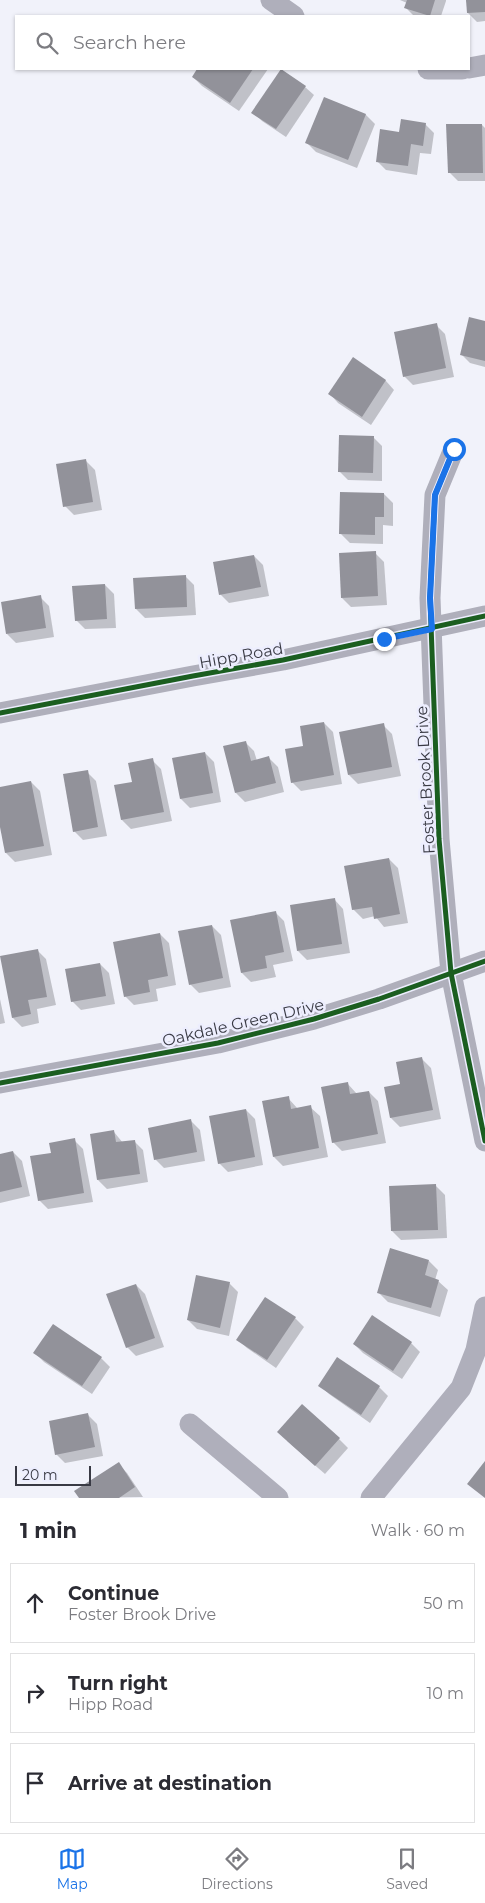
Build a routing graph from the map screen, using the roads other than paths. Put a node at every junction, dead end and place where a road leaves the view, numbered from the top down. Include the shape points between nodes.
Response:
1 (271, 0) edge
2 (293, 15) edge
3 (485, 65) edge
4 (470, 68) edge
5 (454, 449) dead end
6 (485, 616) edge
7 (432, 629) junction
8 (0, 713) edge
9 (485, 962) edge
10 (452, 973) junction
11 (0, 1083) edge
12 (485, 1141) edge
13 (485, 1307) edge
14 (190, 1424) dead end
15 (278, 1498) edge
16 (371, 1498) edge

1 - 2 street
3 - 4 street
5 - 7 street, Foster Brook Drive via 435,495 430,598
6 - 7 street, Hipp Road
7 - 8 street, Hipp Road
7 - 10 street, Foster Brook Drive via 439,839
9 - 10 street, Oakdale Green Drive
10 - 11 street, Oakdale Green Drive via 314,1019 218,1043
10 - 12 street, Foster Brook Drive
13 - 16 street via 476,1350 461,1388
14 - 15 street

